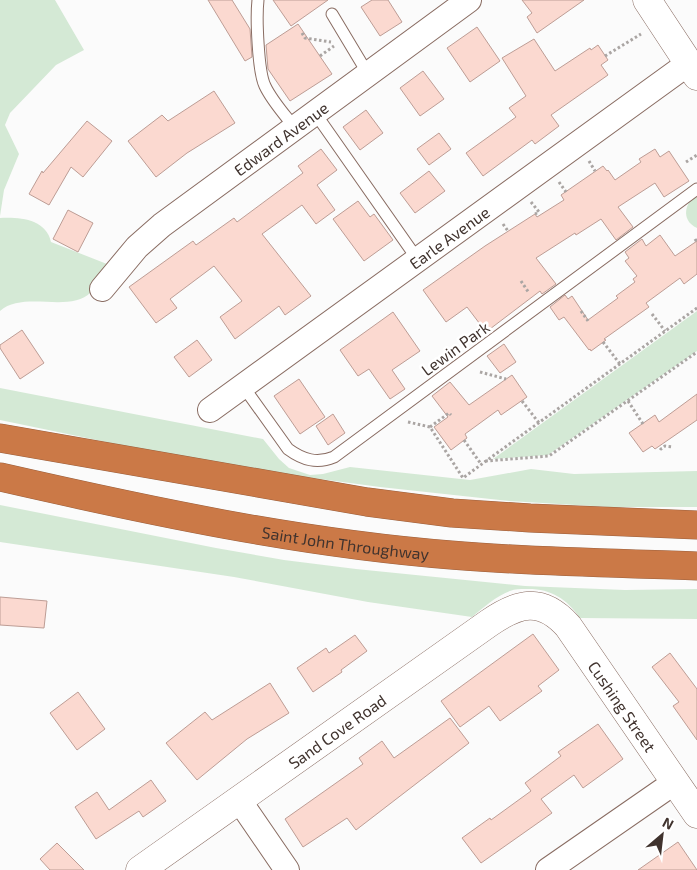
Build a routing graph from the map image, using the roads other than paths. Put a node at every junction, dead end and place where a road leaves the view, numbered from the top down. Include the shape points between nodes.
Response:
1 (258, 0) edge
2 (469, 0) edge
3 (654, 10) edge
4 (332, 14) dead end
5 (693, 70) edge
6 (368, 74) junction
7 (315, 113) junction
8 (295, 128) junction
9 (697, 189) edge
10 (418, 260) junction
11 (102, 289) dead end
12 (243, 386) junction
13 (210, 410) dead end
14 (0, 438) edge
15 (0, 477) edge
16 (697, 525) edge
17 (697, 566) edge
18 (540, 607) joint
19 (675, 782) junction
20 (238, 800) junction
21 (697, 814) edge
22 (140, 870) edge
23 (287, 870) edge
24 (548, 870) edge

1 - 8 lane via 262,78
2 - 6 street, Edward Avenue
3 - 5 street
4 - 6 lane
5 - 10 street, Earle Avenue
6 - 7 street, Edward Avenue
7 - 8 street, Edward Avenue
7 - 10 lane
8 - 11 street, Edward Avenue via 162,225 137,247
9 - 12 lane, Lewin Park via 334,456 313,461 288,449
10 - 12 street, Earle Avenue
12 - 13 street, Earle Avenue
14 - 16 highway via 367,502 442,512
15 - 17 highway, Saint John Throughway via 161,512 365,546 528,560
18 - 19 street, Cushing Street via 555,614 568,626
18 - 20 street, Sand Cove Road via 520,606 502,614
19 - 21 street, Cushing Street
19 - 24 street
20 - 22 street, Sand Cove Road
20 - 23 street

